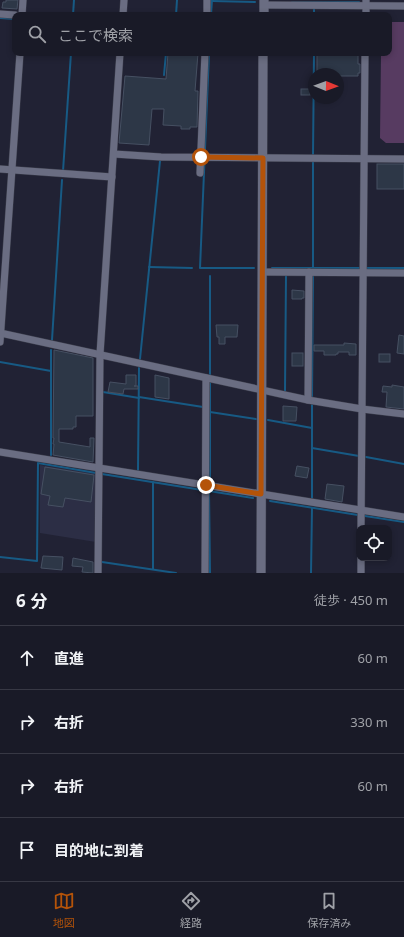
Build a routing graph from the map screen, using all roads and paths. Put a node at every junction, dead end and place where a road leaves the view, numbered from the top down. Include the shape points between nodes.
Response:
1 (23, 0) edge
2 (124, 0) edge
3 (207, 0) edge
4 (366, 3) edge
5 (404, 6) edge
6 (264, 7) edge
7 (22, 12) edge
8 (123, 12) edge
9 (207, 12) edge
10 (0, 14) edge
11 (12, 15) edge
12 (20, 56) edge
13 (120, 56) edge
14 (205, 56) edge
15 (263, 56) edge
16 (365, 56) edge
17 (114, 154) junction
18 (203, 157) junction
19 (263, 158) junction
20 (364, 159) junction
21 (404, 159) edge
22 (0, 170) edge
23 (12, 170) junction
24 (200, 173) dead end
25 (112, 177) junction
26 (262, 272) junction
27 (309, 272) junction
28 (364, 273) junction
29 (404, 273) edge
30 (1, 333) edge
31 (0, 342) edge
32 (100, 354) junction
33 (206, 378) junction
34 (262, 390) junction
35 (308, 400) junction
36 (362, 409) junction
37 (404, 414) edge
38 (0, 452) edge
39 (99, 467) junction
40 (206, 485) junction
41 (261, 494) junction
42 (361, 510) junction
43 (404, 517) edge
44 (361, 525) edge
45 (361, 561) edge
46 (98, 573) edge
47 (205, 573) edge
48 (261, 573) edge
49 (361, 573) edge

1 - 7 street
2 - 8 street
3 - 9 street
4 - 5 street
4 - 6 street
10 - 11 street
12 - 23 street
13 - 17 street
14 - 18 street
15 - 19 street
16 - 20 street
17 - 18 street via 160,158
17 - 25 street
18 - 19 street
18 - 24 street
19 - 20 street
19 - 26 street
20 - 21 street
20 - 28 street
22 - 23 street
23 - 25 street
23 - 30 street
25 - 32 street
26 - 27 street
26 - 34 street
27 - 28 street
27 - 35 street
28 - 29 street
28 - 36 street
30 - 31 street
30 - 32 street
32 - 33 street
32 - 39 street
33 - 34 street
33 - 40 street
34 - 35 street
34 - 41 street
35 - 36 street
36 - 37 street
36 - 42 street
38 - 39 street
39 - 40 street
39 - 46 street
40 - 41 street
40 - 47 street
41 - 42 street
41 - 48 street
42 - 43 street
42 - 44 street
45 - 49 street

